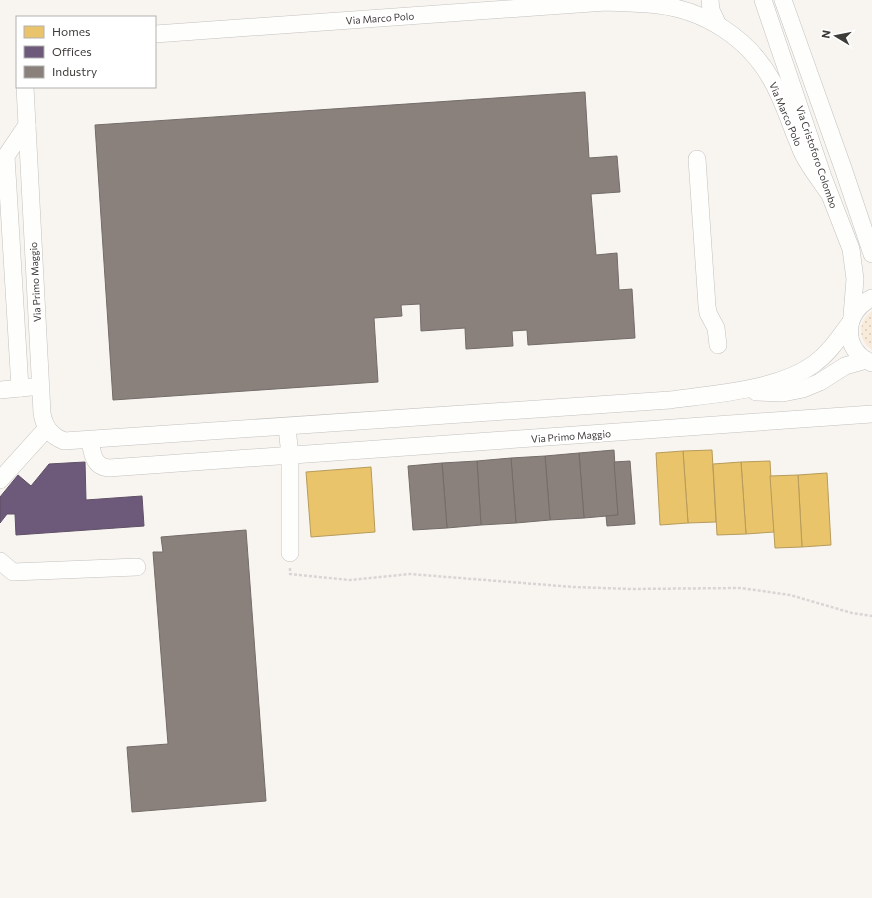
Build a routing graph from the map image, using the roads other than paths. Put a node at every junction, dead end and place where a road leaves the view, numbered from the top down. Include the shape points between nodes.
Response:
1 (710, 0) edge
2 (763, 0) edge
3 (783, 0) edge
4 (612, 1) edge
5 (718, 26) junction
6 (156, 34) edge
7 (25, 88) edge
8 (27, 126) junction
9 (697, 160) dead end
10 (828, 192) junction
11 (872, 254) edge
12 (872, 298) edge
13 (851, 319) junction
14 (718, 345) dead end
15 (869, 362) edge
16 (41, 385) junction
17 (20, 388) junction
18 (0, 390) edge
19 (734, 391) junction
20 (872, 404) edge
21 (872, 414) edge
22 (852, 415) junction
23 (287, 427) junction
24 (47, 428) junction
25 (90, 440) junction
26 (290, 456) junction
27 (0, 480) edge
28 (290, 553) road end
29 (0, 561) edge
30 (137, 567) dead end

1 - 5 street
2 - 10 street, Via Cristoforo Colombo
3 - 11 street, Via Cristoforo Colombo
4 - 5 street, Via Marco Polo via 674,8 700,16
4 - 6 street, Via Marco Polo
5 - 10 street, Via Marco Polo via 750,49 761,62 781,99 803,154
7 - 8 street, Via Primo Maggio
8 - 16 street, Via Primo Maggio
8 - 17 street via 6,156
9 - 14 street via 707,306 716,328
10 - 13 street, Via Cristoforo Colombo via 848,238 852,255 855,284
12 - 13 street via 860,305
13 - 15 street, Via Cristoforo Colombo via 849,334 852,344
13 - 19 street via 830,350 803,371 780,381
15 - 19 street via 845,366 820,382 797,391
16 - 17 street
16 - 24 street, Via Primo Maggio via 43,419
17 - 18 street
19 - 23 street via 670,400
20 - 22 street, Via Primo Maggio via 862,412
21 - 22 street, Via Primo Maggio
22 - 26 street, Via Primo Maggio
23 - 25 street
23 - 26 street
24 - 25 street via 55,437 64,441
24 - 27 street
25 - 26 street, Via Primo Maggio via 94,460 106,468
26 - 28 street
29 - 30 street via 13,572

